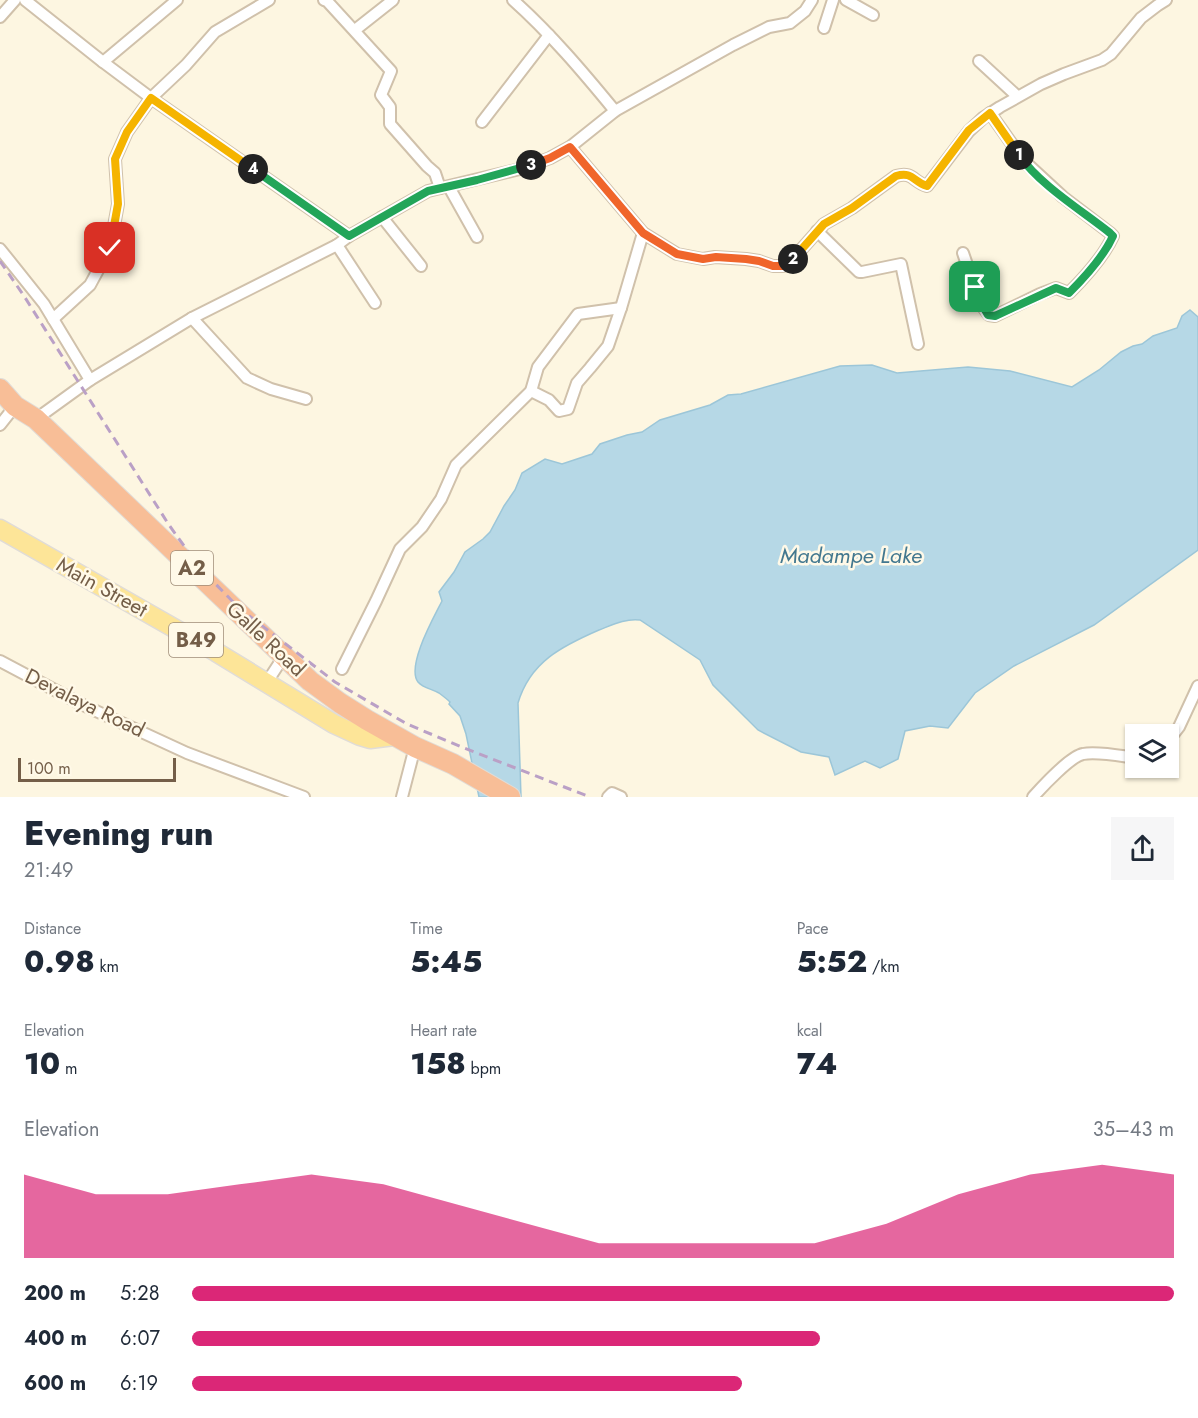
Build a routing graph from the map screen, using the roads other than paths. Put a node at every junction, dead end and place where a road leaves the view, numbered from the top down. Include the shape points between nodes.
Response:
1 (15, 0) edge
2 (25, 0) edge
3 (177, 0) edge
4 (268, 0) edge
5 (324, 0) edge
6 (393, 0) edge
7 (513, 0) edge
8 (812, 0) edge
9 (833, 0) edge
10 (846, 0) edge
11 (1166, 0) edge
12 (873, 15) dead end
13 (0, 17) edge
14 (824, 28) dead end
15 (355, 30) junction
16 (549, 35) junction
17 (103, 62) junction
18 (979, 62) dead end
19 (1017, 96) junction
20 (151, 98) junction
21 (615, 111) junction
22 (990, 113) junction
23 (482, 122) dead end
24 (570, 147) junction
25 (445, 188) junction
26 (382, 217) junction
27 (817, 231) junction
28 (643, 233) junction
29 (349, 236) junction
30 (477, 237) dead end
31 (337, 245) junction
32 (0, 249) edge
33 (963, 253) dead end
34 (421, 266) dead end
35 (375, 303) dead end
36 (621, 308) junction
37 (192, 318) junction
38 (53, 320) junction
39 (918, 344) dead end
40 (90, 380) junction
41 (0, 389) edge
42 (531, 391) junction
43 (306, 399) dead end
44 (15, 406) junction
45 (36, 419) junction
46 (0, 425) edge
47 (0, 529) edge
48 (284, 656) junction
49 (0, 661) edge
50 (342, 669) dead end
51 (267, 682) junction
52 (1198, 686) edge
53 (1179, 727) edge
54 (394, 736) junction
55 (415, 747) junction
56 (1125, 757) edge
57 (304, 797) edge
58 (402, 797) edge
59 (510, 797) edge
60 (608, 797) edge
61 (621, 797) edge
62 (1033, 797) edge

1 - 13 street
2 - 17 street
3 - 17 street
4 - 20 street via 215,32
5 - 15 street
6 - 15 street
7 - 16 street
8 - 21 street via 790,22 769,27 733,45
9 - 14 street
10 - 12 street
11 - 19 street via 1141,18 1102,60
15 - 25 street via 391,71 381,95 390,107 390,123
16 - 21 street
16 - 23 street
17 - 20 street
18 - 19 street
19 - 22 street
20 - 29 street
20 - 38 street via 127,132 115,159 118,204 110,248 90,285
21 - 24 street
22 - 27 street via 969,130 927,186 911,176 896,176
22 - 33 street via 1024,162 1113,236 1069,293 1056,288 995,316 988,315 981,303
24 - 25 street via 524,168
24 - 28 street
25 - 26 street via 428,191
25 - 30 street
26 - 29 street
26 - 34 street
27 - 28 street via 783,266 677,254
27 - 39 street via 859,272 902,264
28 - 36 street
29 - 31 street
31 - 35 street
31 - 37 street
32 - 38 street
36 - 42 street via 578,314 538,367
36 - 42 street via 608,346 577,383 568,410 559,411 549,400
37 - 40 street
37 - 43 street via 247,378
38 - 40 street
40 - 45 street
41 - 44 highway, Galle Road / A2
42 - 50 street via 456,465 441,499 422,527 400,549
44 - 45 highway, Galle Road / A2
44 - 46 street
45 - 48 highway, Galle Road / A2
47 - 51 main road, Main Street / B49
48 - 51 street
48 - 54 highway, Galle Road / A2 via 323,691
49 - 57 street, Devalaya Road via 187,753
51 - 54 main road, Main Street / B49 via 360,736
52 - 53 street
54 - 55 highway, Galle Road / A2
55 - 58 street
55 - 59 highway, Galle Road / A2
56 - 62 street via 1081,754
60 - 61 street via 612,793

